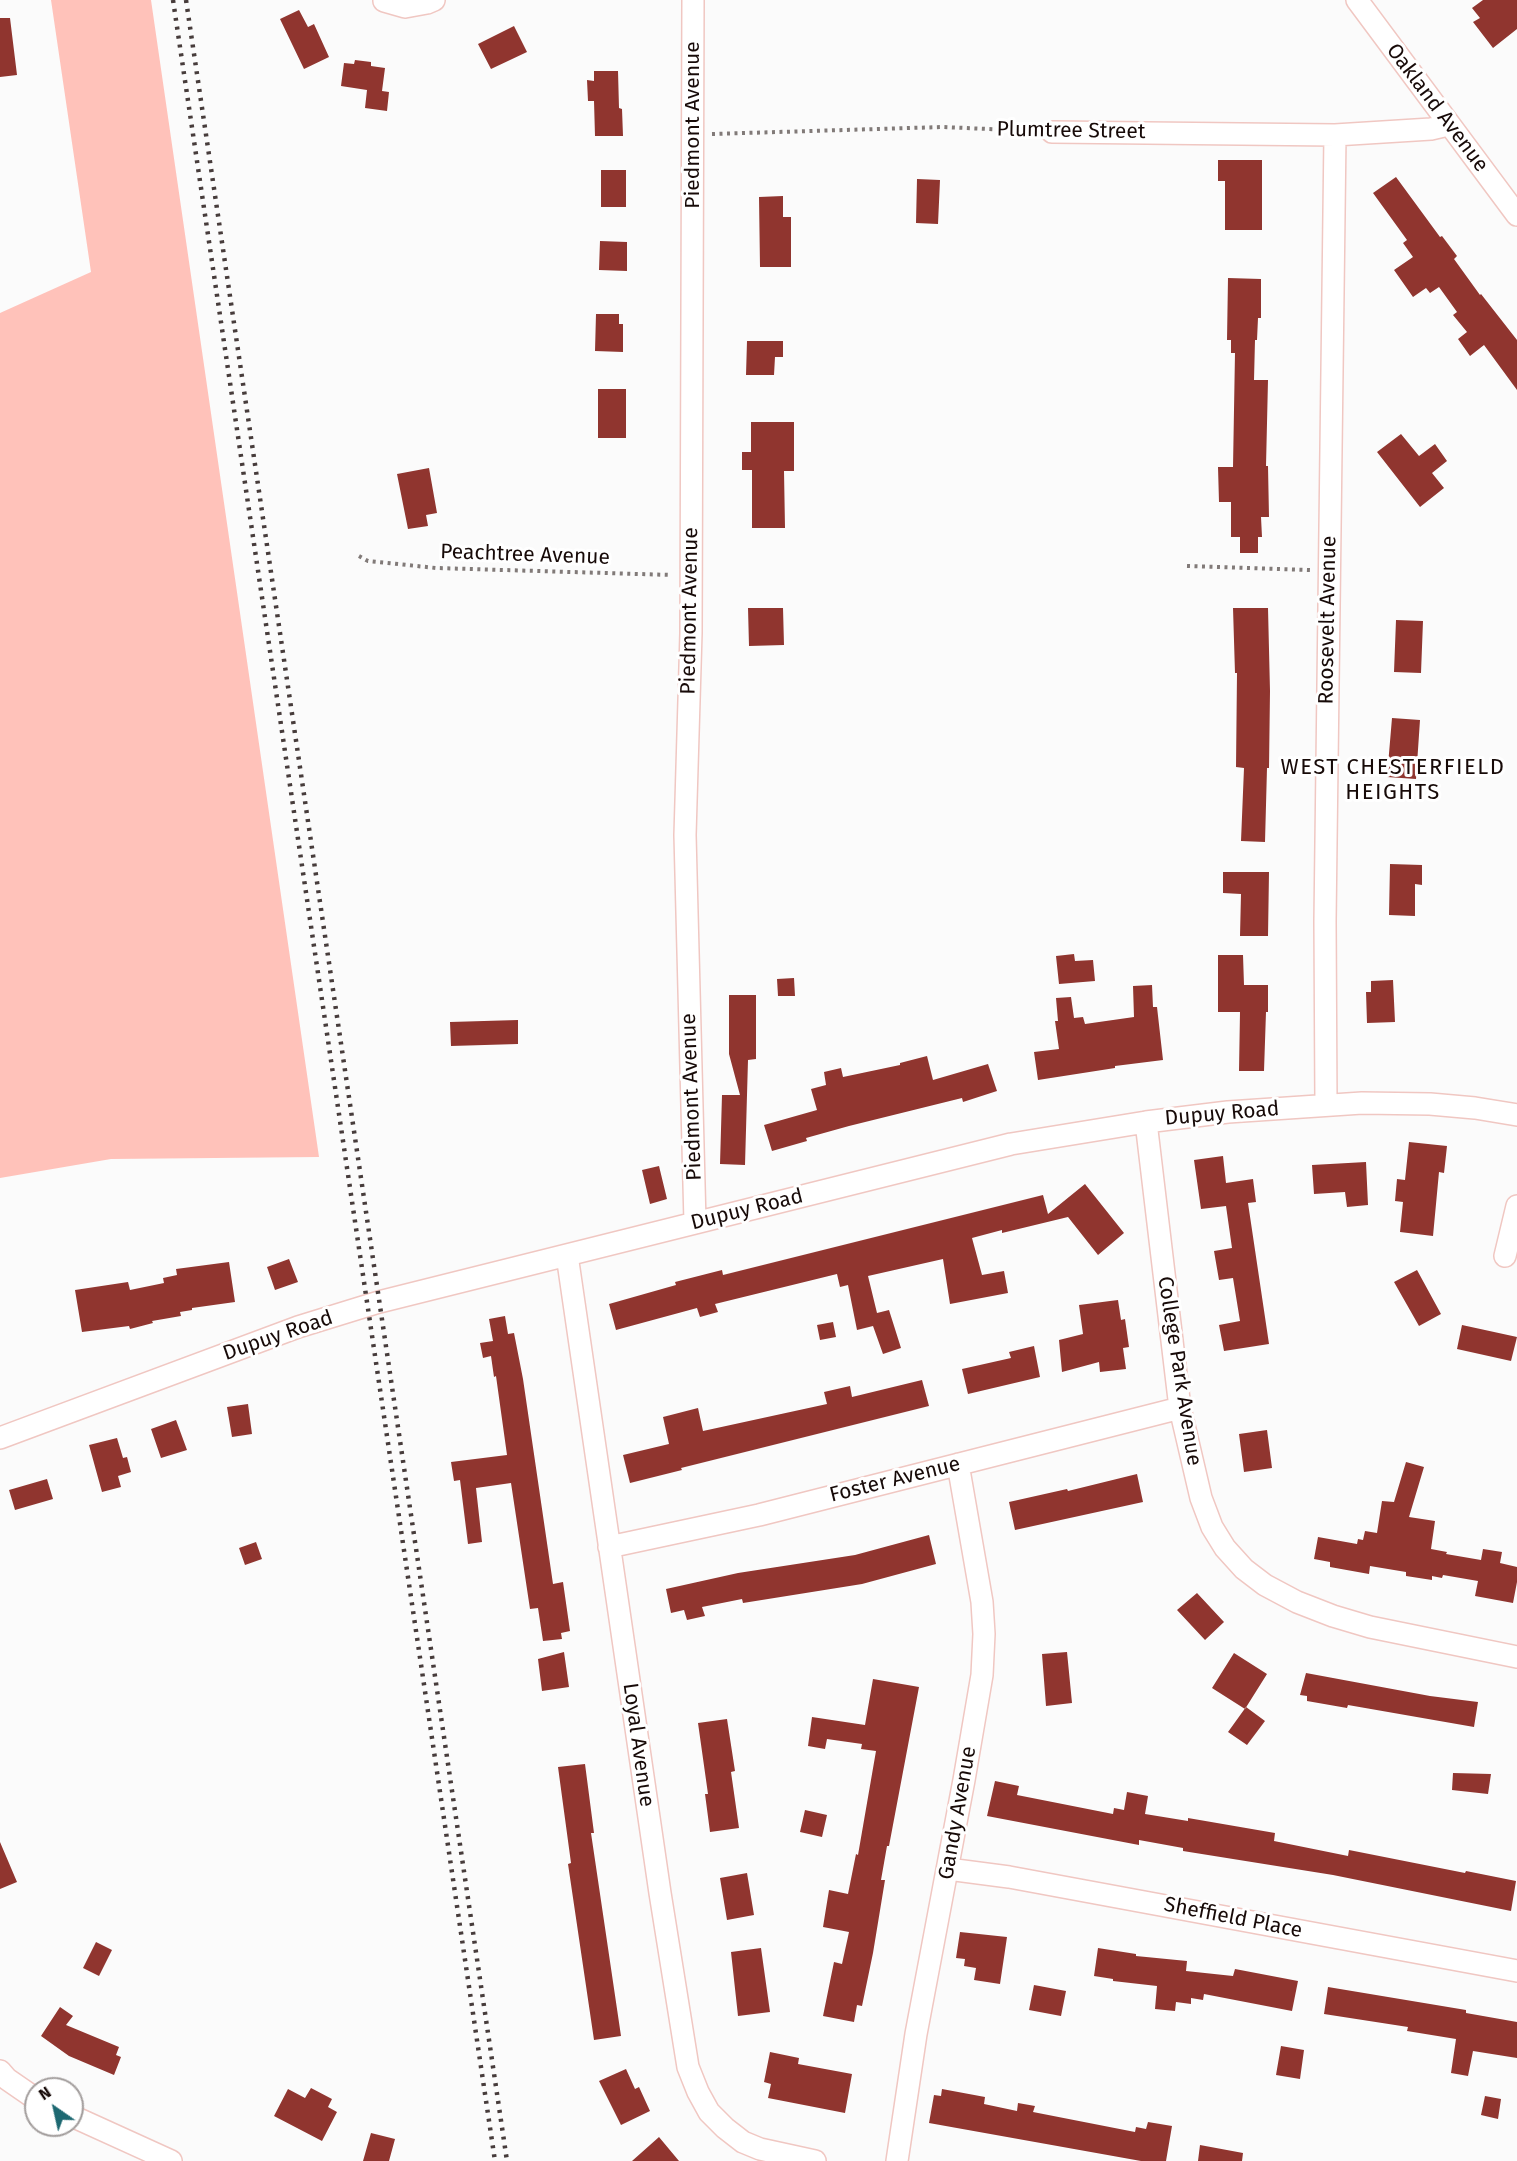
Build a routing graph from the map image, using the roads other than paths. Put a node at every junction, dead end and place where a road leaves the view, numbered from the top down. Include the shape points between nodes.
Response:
1 (434, 0) edge
2 (693, 0) edge
3 (1358, 0) edge
4 (384, 1) edge
5 (1448, 125) junction
6 (1052, 132) road end
7 (1335, 135) junction
8 (1517, 215) edge
9 (1326, 1105) junction
10 (1517, 1115) edge
11 (1146, 1122) junction
12 (1517, 1206) edge
13 (695, 1223) junction
14 (567, 1255) junction
15 (1505, 1256) dead end
16 (1180, 1408) junction
17 (0, 1438) edge
18 (958, 1464) junction
19 (609, 1547) junction
20 (1517, 1657) edge
21 (948, 1869) junction
22 (1517, 1971) edge
23 (0, 2071) edge
24 (24, 2091) edge
25 (84, 2121) edge
26 (171, 2161) edge
27 (815, 2161) edge
28 (897, 2161) edge

1 - 4 street via 405,7
2 - 13 street, Piedmont Avenue via 691,575 685,835
3 - 5 street, Oakland Avenue
5 - 7 street, Plumtree Street
5 - 8 street, Oakland Avenue
6 - 7 street, Plumtree Street
7 - 9 street, Roosevelt Avenue via 1324,921
9 - 10 street, Dupuy Road via 1430,1104
9 - 11 street, Dupuy Road
11 - 13 street, Dupuy Road via 1011,1144
11 - 16 street, College Park Avenue
12 - 15 street
13 - 14 street, Dupuy Road
14 - 17 street, Dupuy Road via 379,1302 298,1327
14 - 19 street, Loyal Avenue
16 - 18 street, Foster Avenue
16 - 20 street, College Park Avenue via 1201,1498 1212,1527 1244,1569 1265,1585 1297,1602 1370,1627
18 - 19 street, Foster Avenue via 759,1515
18 - 21 street, Gandy Avenue via 984,1634 980,1686
19 - 27 street, Loyal Avenue via 688,2067 709,2112 725,2128 760,2149
21 - 22 street, Sheffield Place
21 - 28 street, Gandy Avenue via 916,2034
23 - 24 street
25 - 26 street

